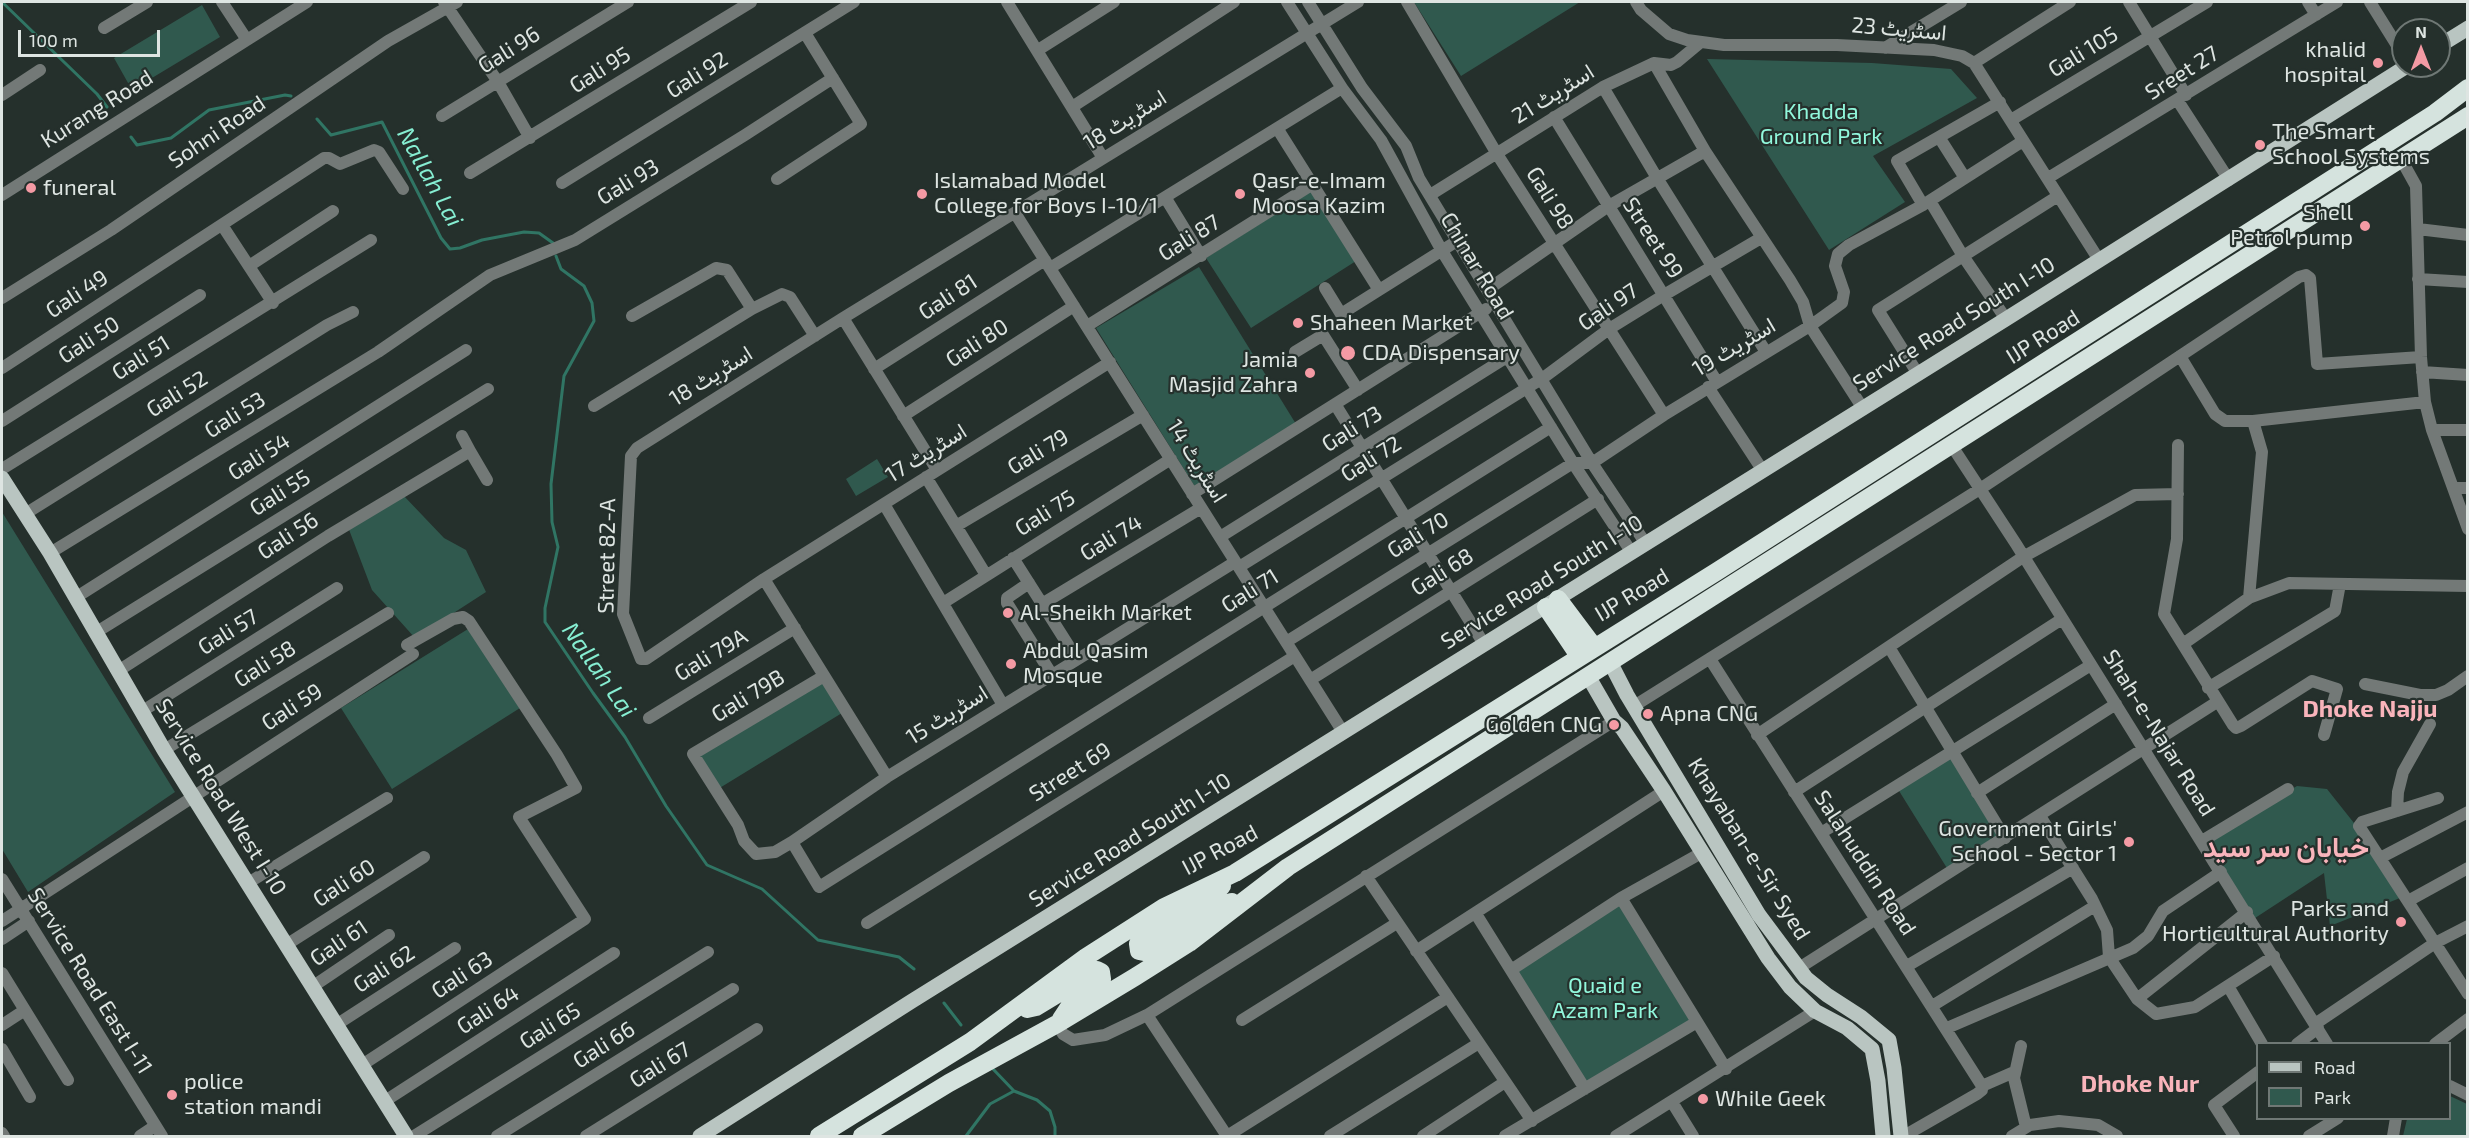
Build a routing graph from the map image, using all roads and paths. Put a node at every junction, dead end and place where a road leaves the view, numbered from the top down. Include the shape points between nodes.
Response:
1 (147, 2) edge
2 (222, 2) edge
3 (307, 2) edge
4 (628, 2) edge
5 (751, 2) edge
6 (854, 2) edge
7 (1007, 2) edge
8 (1114, 2) edge
9 (1234, 2) edge
10 (1287, 2) edge
11 (1308, 2) edge
12 (1358, 2) edge
13 (1407, 2) edge
14 (1636, 2) edge
15 (1961, 2) edge
16 (2070, 2) edge
17 (2128, 2) edge
18 (2207, 2) edge
19 (2308, 2) edge
20 (2337, 2) edge
21 (2370, 2) edge
22 (450, 3) edge
23 (2316, 15) junction
24 (1321, 24) junction
25 (104, 28) dead end
26 (2468, 28) edge
27 (1306, 32) junction
28 (805, 33) junction
29 (2150, 36) junction
30 (2391, 36) edge
31 (2451, 39) edge
32 (247, 40) junction
33 (1701, 42) junction
34 (1885, 48) junction
35 (1038, 50) junction
36 (1654, 63) junction
37 (1974, 63) junction
38 (40, 70) dead end
39 (2391, 76) edge
40 (833, 78) junction
41 (498, 82) junction
42 (1603, 87) junction
43 (1342, 88) junction
44 (2468, 88) edge
45 (2, 95) edge
46 (2182, 98) junction
47 (2000, 102) junction
48 (1072, 107) junction
49 (442, 116) dead end
50 (2468, 116) edge
51 (1554, 117) junction
52 (2011, 120) junction
53 (1278, 128) junction
54 (1939, 137) junction
55 (530, 138) junction
56 (2023, 141) junction
57 (1704, 151) junction
58 (1497, 154) junction
59 (1103, 158) junction
60 (2401, 159) junction
61 (470, 173) dead end
62 (1657, 178) junction
63 (1965, 178) junction
64 (2048, 178) junction
65 (777, 179) dead end
66 (2229, 180) junction
67 (562, 183) dead end
68 (1313, 184) junction
69 (403, 189) dead end
70 (2, 195) edge
71 (1430, 195) junction
72 (2058, 196) junction
73 (1165, 197) junction
74 (1927, 203) junction
75 (1607, 207) junction
76 (333, 211) dead end
77 (1015, 213) junction
78 (222, 225) junction
79 (2418, 229) junction
80 (2468, 235) edge
81 (1761, 238) junction
82 (371, 240) dead end
83 (1457, 241) junction
84 (1554, 243) junction
85 (1442, 251) junction
86 (1201, 256) junction
87 (1963, 256) junction
88 (2099, 260) junction
89 (1047, 264) junction
90 (249, 266) junction
91 (1713, 266) junction
92 (2418, 279) junction
93 (2468, 282) edge
94 (1325, 288) dead end
95 (1379, 290) junction
96 (1487, 290) junction
97 (1664, 294) junction
98 (200, 295) dead end
99 (2, 298) edge
100 (273, 303) junction
101 (1494, 303) junction
102 (1074, 306) junction
103 (439, 309) joint
104 (752, 309) junction
105 (2128, 311) junction
106 (353, 312) dead end
107 (1481, 313) junction
108 (632, 316) dead end
109 (843, 318) junction
110 (2006, 319) junction
111 (1087, 326) junction
112 (1810, 326) junction
113 (2139, 327) junction
114 (1609, 329) junction
115 (815, 336) junction
116 (466, 350) dead end
117 (1295, 352) dead end
118 (1766, 352) junction
119 (2180, 356) junction
120 (1507, 357) junction
121 (2421, 357) junction
122 (1110, 362) junction
123 (2, 369) edge
124 (874, 369) junction
125 (2422, 372) junction
126 (1918, 374) junction
127 (2468, 375) edge
128 (1543, 378) junction
129 (1712, 385) junction
130 (1526, 387) junction
131 (488, 389) dead end
132 (1358, 390) junction
133 (2426, 402) junction
134 (1335, 405) junction
135 (594, 406) dead end
136 (1862, 407) junction
137 (1143, 415) junction
138 (1664, 415) junction
139 (903, 416) junction
140 (2253, 421) junction
141 (2, 422) edge
142 (1551, 427) junction
143 (2432, 430) junction
144 (2468, 430) edge
145 (462, 436) dead end
146 (2178, 444) dead end
147 (1952, 446) junction
148 (1362, 448) junction
149 (470, 451) junction
150 (633, 452) joint
151 (1171, 459) junction
152 (1573, 463) junction
153 (1593, 464) junction
154 (2, 469) edge
155 (1763, 471) junction
156 (932, 474) junction
157 (2, 478) edge
158 (1381, 478) junction
159 (487, 480) dead end
160 (2453, 488) junction
161 (2468, 488) edge
162 (1980, 489) junction
163 (1192, 494) junction
164 (2178, 494) junction
165 (1598, 499) junction
166 (884, 504) junction
167 (1201, 508) junction
168 (25, 514) junction
169 (1406, 518) junction
170 (956, 525) junction
171 (2468, 529) edge
172 (1220, 537) junction
173 (1646, 544) junction
174 (50, 553) junction
175 (1429, 553) junction
176 (1632, 553) junction
177 (2023, 557) junction
178 (1013, 558) junction
179 (1237, 564) junction
180 (986, 575) junction
181 (764, 579) junction
182 (1029, 583) junction
183 (2340, 584) junction
184 (2468, 586) edge
185 (338, 588) dead end
186 (1452, 590) junction
187 (75, 598) junction
188 (2249, 598) junction
189 (943, 603) junction
190 (1552, 603) junction
191 (1042, 604) junction
192 (1264, 607) junction
193 (388, 613) dead end
194 (2062, 620) junction
195 (795, 628) junction
196 (95, 633) junction
197 (1286, 642) junction
198 (1484, 644) junction
199 (2183, 645) junction
200 (1889, 646) junction
201 (1586, 652) junction
202 (1295, 656) junction
203 (1077, 659) junction
204 (1710, 659) junction
205 (1610, 662) junction
206 (2091, 665) junction
207 (117, 671) junction
208 (1052, 675) junction
209 (824, 676) junction
210 (1588, 676) junction
211 (2468, 676) edge
212 (1310, 680) junction
213 (2365, 684) dead end
214 (2208, 688) junction
215 (2217, 702) junction
216 (2116, 704) junction
217 (1004, 705) junction
218 (1634, 706) junction
219 (1926, 707) junction
220 (141, 712) junction
221 (649, 718) dead end
222 (1614, 719) junction
223 (2430, 724) dead end
224 (1343, 732) junction
225 (1757, 735) junction
226 (2324, 735) dead end
227 (164, 750) junction
228 (2144, 750) junction
229 (1952, 751) junction
230 (887, 777) junction
231 (2288, 789) dead end
232 (1664, 790) junction
233 (1794, 792) junction
234 (1977, 793) junction
235 (193, 795) junction
236 (387, 798) dead end
237 (2438, 798) dead end
238 (2397, 811) junction
239 (2468, 812) edge
240 (2040, 816) junction
241 (1821, 833) junction
242 (2005, 838) junction
243 (2202, 841) junction
244 (792, 842) junction
245 (775, 852) joint
246 (1702, 852) junction
247 (424, 857) dead end
248 (2380, 858) junction
249 (2073, 868) junction
250 (2468, 868) edge
251 (2221, 872) junction
252 (1235, 873) junction
253 (1366, 876) junction
254 (2, 879) edge
255 (248, 883) junction
256 (1245, 898) junction
257 (1621, 898) junction
258 (2408, 901) junction
259 (2095, 906) junction
260 (21, 908) junction
261 (2247, 912) junction
262 (1476, 914) junction
263 (585, 919) joint
264 (1877, 920) junction
265 (2, 921) edge
266 (29, 921) junction
267 (867, 923) dead end
268 (1397, 923) junction
269 (2468, 926) edge
270 (389, 935) dead end
271 (2, 939) edge
272 (2435, 943) junction
273 (286, 945) junction
274 (455, 948) dead end
275 (1416, 951) junction
276 (708, 952) dead end
277 (614, 953) dead end
278 (2274, 956) junction
279 (2109, 957) junction
280 (1907, 966) junction
281 (1799, 968) junction
282 (1511, 970) junction
283 (2, 973) edge
284 (2228, 986) junction
285 (312, 987) junction
286 (733, 989) dead end
287 (2468, 994) edge
288 (1448, 997) junction
289 (2137, 999) junction
290 (1932, 1006) junction
291 (25, 1010) junction
292 (1815, 1011) junction
293 (1007, 1013) junction
294 (1147, 1015) junction
295 (2468, 1019) edge
296 (1242, 1020) dead end
297 (1697, 1022) junction
298 (1057, 1024) junction
299 (2, 1025) edge
300 (336, 1025) junction
301 (2317, 1026) junction
302 (1947, 1028) junction
303 (757, 1029) dead end
304 (2261, 1042) edge
305 (2299, 1042) edge
306 (2326, 1042) edge
307 (2438, 1042) edge
308 (1479, 1043) junction
309 (2022, 1046) dead end
310 (2, 1050) edge
311 (362, 1065) junction
312 (1726, 1069) junction
313 (2014, 1072) junction
314 (2256, 1074) edge
315 (68, 1080) dead end
316 (1505, 1082) junction
317 (2451, 1086) edge
318 (1982, 1088) junction
319 (1585, 1089) junction
320 (2468, 1095) edge
321 (30, 1097) dead end
322 (385, 1101) junction
323 (1672, 1102) junction
324 (2336, 1120) edge
325 (2396, 1120) edge
326 (1532, 1121) junction
327 (2026, 1127) junction
328 (158, 1131) edge
329 (2, 1133) edge
330 (1227, 1136) edge
331 (4, 1137) edge
332 (140, 1137) edge
333 (406, 1137) edge
334 (414, 1137) edge
335 (497, 1137) edge
336 (586, 1137) edge
337 (700, 1137) edge
338 (819, 1137) edge
339 (862, 1137) edge
340 (1330, 1137) edge
341 (1423, 1137) edge
342 (1505, 1137) edge
343 (1616, 1137) edge
344 (1694, 1137) edge
345 (1883, 1137) edge
346 (1902, 1137) edge
347 (2012, 1137) edge
348 (2117, 1137) edge
349 (2234, 1137) edge
350 (2309, 1137) edge
351 (2393, 1137) edge

1 - 25 street
2 - 32 street
3 - 32 street, Kurang Road
4 - 41 street, Gali 96
5 - 55 street, Gali 95
6 - 28 street, Gali 92
7 - 35 street
8 - 35 street
9 - 48 street
10 - 27 street, Chinar Road
11 - 24 street, Chinar Road
12 - 24 street, اسٹریٹ 18
13 - 58 street, Gali 98
14 - 33 street, اسٹریٹ 23 via 1669,34
15 - 34 street
16 - 37 street
17 - 29 street
18 - 29 street, Gali 105
19 - 23 street
20 - 23 street, Sreet 27
21 - 30 street
22 - 41 street
22 - 99 street, Sohni Road via 111,230
23 - 46 street, Sreet 27
24 - 27 street, اسٹریٹ 18
24 - 71 street, Chinar Road via 1406,146
26 - 31 main road
27 - 43 street, Chinar Road
27 - 59 street, اسٹریٹ 18
28 - 40 street
28 - 67 street, Gali 92
29 - 46 street
29 - 52 street, Gali 105
32 - 70 street, Kurang Road
33 - 34 street, اسٹریٹ 23
33 - 36 street, اسٹریٹ 21 via 1671,65
34 - 37 street, اسٹریٹ 23 via 1934,50
35 - 48 street
36 - 42 street, اسٹریٹ 21
36 - 57 street
37 - 47 street, اسٹریٹ 23
38 - 45 street
39 - 66 main road, Service Road South I-10
40 - 65 street via 861,124
40 - 103 street, Gali 93 via 575,240 490,275
41 - 49 street, Gali 96
41 - 55 street
42 - 51 street, اسٹریٹ 21
42 - 62 street
43 - 53 street, Gali 81
43 - 85 street, Chinar Road via 1381,140
44 - 105 highway, IJP Road
46 - 64 street, Sreet 27
46 - 66 street
47 - 52 street, اسٹریٹ 23
47 - 54 street
48 - 59 street
50 - 60 highway, IJP Road
51 - 58 street, اسٹریٹ 21
51 - 75 street, Street 99
52 - 56 street, اسٹریٹ 23
53 - 68 street
53 - 73 street, Gali 81
54 - 63 street
54 - 74 street via 1898,161
55 - 61 street, Gali 95
56 - 63 street
56 - 64 street, اسٹریٹ 23
57 - 62 street
57 - 81 street
58 - 71 street, اسٹریٹ 21
58 - 84 street, Gali 98
59 - 77 street, اسٹریٹ 18
60 - 79 street via 2416,186
60 - 113 highway, IJP Road
62 - 75 street
62 - 91 street
63 - 74 street
64 - 72 street, اسٹریٹ 23
66 - 88 main road, Service Road South I-10
68 - 86 street, Gali 87
68 - 95 street
69 - 78 street, Gali 49 via 374,150 340,164 324,158
71 - 83 street, Chinar Road
72 - 87 street
72 - 88 street, اسٹریٹ 23
73 - 86 street
73 - 89 street, Gali 81
74 - 87 street
74 - 112 street, اسٹریٹ 19 via 1838,254 1835,266 1844,292 1842,303
75 - 84 street
75 - 97 street, Street 99
76 - 90 street
77 - 89 street, اسٹریٹ 14
77 - 109 street, اسٹریٹ 18
78 - 90 street
78 - 123 street, Gali 49
79 - 80 street
79 - 92 street
81 - 91 street, Gali 97
81 - 112 street via 1803,302
82 - 100 street, Gali 51
83 - 85 street
83 - 96 street, Chinar Road
84 - 96 street
84 - 114 street, Gali 98
85 - 95 street
85 - 107 street, Chinar Road
86 - 111 street, Gali 87
87 - 110 street
87 - 126 street via 1878,310
88 - 110 main road, Service Road South I-10
89 - 102 street, اسٹریٹ 14
89 - 124 street, Gali 81
90 - 100 street
91 - 97 street, Gali 97
91 - 118 street
92 - 93 street
92 - 121 street
94 - 95 street via 1341,314
96 - 101 street, Chinar Road
97 - 114 street, Gali 97
97 - 129 street, Street 99
98 - 141 street, Gali 50
100 - 154 street, Gali 51
101 - 107 street
101 - 128 street, Chinar Road
102 - 111 street, اسٹریٹ 14
102 - 139 street, Gali 80
103 - 174 street, Gali 53 via 378,352
104 - 108 street via 727,270 716,268
104 - 115 street via 786,294
104 - 135 street
105 - 113 highway
105 - 201 highway, IJP Road
106 - 168 street, Gali 52
107 - 120 street, Chinar Road
107 - 132 street
109 - 115 street, اسٹریٹ 18
109 - 124 street
110 - 126 main road, Service Road South I-10
111 - 122 street, اسٹریٹ 14
112 - 118 street, اسٹریٹ 19
112 - 136 street
113 - 147 highway, IJP Road
114 - 128 street, Gali 97
114 - 138 street, Gali 98
115 - 150 street, اسٹریٹ 18
116 - 187 street, Gali 54
117 - 132 street via 1323,334
118 - 129 street, اسٹریٹ 19
119 - 121 street via 2306,275 2310,278 2317,364
119 - 140 street via 2215,414 2225,421
119 - 162 street
120 - 130 street, Chinar Road
120 - 148 street, Gali 73
121 - 125 street
122 - 137 street, اسٹریٹ 14
122 - 156 street, اسٹریٹ 17
124 - 139 street
125 - 127 street
125 - 133 street
126 - 136 main road, Service Road South I-10
128 - 130 street, Gali 97
128 - 153 street, Chinar Road
129 - 138 street, اسٹریٹ 19
129 - 155 street, Street 99
130 - 142 street, Chinar Road
130 - 158 street, Gali 72
131 - 196 street, Gali 55
132 - 134 street
133 - 140 street
133 - 143 street
134 - 148 street
134 - 163 street
136 - 155 main road, Service Road South I-10
137 - 151 street, اسٹریٹ 14
137 - 170 street, Gali 79
138 - 153 street, اسٹریٹ 19
139 - 156 street
140 - 188 street via 2262,452
142 - 152 street, Chinar Road
142 - 169 street, Gali 71
143 - 144 street
143 - 160 street
145 - 149 street
146 - 164 street
147 - 162 street, Shah-e-Najar Road
147 - 205 highway, IJP Road
148 - 158 street
148 - 172 street, Gali 73
149 - 159 street
149 - 207 street, Gali 56
150 - 181 street, Street 82-A via 623,614 641,659
151 - 163 street, اسٹریٹ 14
151 - 178 street, Gali 75
152 - 153 street
152 - 165 street, Chinar Road
152 - 175 street, Gali 70
153 - 173 street, Chinar Road
155 - 173 main road, Service Road South I-10
156 - 166 street, اسٹریٹ 17
156 - 170 street
157 - 168 main road, Service Road West I-10
158 - 169 street
158 - 179 street, Gali 72
160 - 161 street
160 - 171 street
162 - 177 street, Shah-e-Najar Road
162 - 204 street
163 - 167 street, اسٹریٹ 14
164 - 177 street via 2135,495
164 - 199 street via 2177,539 2164,614
165 - 176 street, Chinar Road
165 - 186 street, Gali 68
166 - 181 street, اسٹریٹ 17
166 - 189 street
167 - 172 street, اسٹریٹ 14
167 - 191 street, Gali 74
168 - 174 main road, Service Road West I-10
169 - 175 street
169 - 192 street, Gali 71
170 - 180 street
172 - 179 street, اسٹریٹ 14
173 - 176 main road, Service Road South I-10
174 - 187 main road, Service Road West I-10
175 - 186 street
175 - 197 street, Gali 70
176 - 190 main road, Service Road South I-10
177 - 194 street, Shah-e-Najar Road
177 - 200 street
178 - 180 street, Gali 75
178 - 182 street
179 - 192 street, اسٹریٹ 14
179 - 203 street, اسٹریٹ 15
180 - 189 street, Gali 75
181 - 195 street
182 - 191 street
182 - 208 street via 1007,598 1006,603
183 - 184 street
183 - 188 street via 2289,583
183 - 214 street via 2335,611
185 - 220 street, Gali 57
186 - 198 street
186 - 212 street, Gali 68
187 - 196 main road, Service Road West I-10
188 - 199 street
189 - 217 street
190 - 198 main road, Service Road South I-10
190 - 201 highway
191 - 203 street
192 - 197 street, اسٹریٹ 14
192 - 244 street, Gali 71 via 819,888
193 - 227 street, Gali 58
194 - 206 street, Shah-e-Najar Road
194 - 219 street
195 - 209 street
195 - 221 street, Gali 79A
196 - 207 main road, Service Road West I-10
197 - 202 street, اسٹریٹ 14
198 - 224 main road, Service Road South I-10
199 - 214 street
200 - 219 street
200 - 225 street
201 - 252 highway, IJP Road
202 - 212 street, اسٹریٹ 14
202 - 267 street, Street 69
203 - 208 street, اسٹریٹ 15
204 - 218 street
204 - 225 street, Salahuddin Road
205 - 210 highway, IJP Road
205 - 218 main road, Khayaban-e-Sir Syed
206 - 216 street, Shah-e-Najar Road
206 - 229 street
207 - 220 main road, Service Road West I-10
208 - 217 street, اسٹریٹ 15
209 - 230 street
209 - 245 street, Gali 79B via 693,754 744,841 756,854
210 - 222 main road, Khayaban-e-Sir Syed
210 - 256 highway, IJP Road
211 - 213 street via 2436,695
212 - 224 street, اسٹریٹ 14
214 - 215 street
215 - 226 street via 2236,728 2312,681 2333,686 2337,692
215 - 228 street
216 - 228 street, Shah-e-Najar Road
216 - 234 street
217 - 230 street, اسٹریٹ 15
218 - 222 main road
218 - 222 main road
218 - 281 main road, Khayaban-e-Sir Syed via 1759,915
219 - 229 street
219 - 233 street
220 - 227 main road, Service Road West I-10
222 - 232 main road, Khayaban-e-Sir Syed
222 - 253 street
223 - 238 street via 2403,772
224 - 337 main road, Service Road South I-10
225 - 233 street, Salahuddin Road
227 - 235 main road, Service Road West I-10
228 - 240 street
228 - 243 street, Shah-e-Najar Road
229 - 234 street
229 - 241 street
230 - 244 street, اسٹریٹ 15
231 - 243 street
232 - 246 main road, Khayaban-e-Sir Syed
232 - 262 street
233 - 241 street, Salahuddin Road
234 - 242 street
235 - 255 main road, Service Road West I-10
235 - 260 street, Gali 59
235 - 263 street, Gali 59 via 453,619 463,617 576,788 519,817
236 - 255 street
237 - 238 street
238 - 248 street via 2359,826
239 - 248 street
240 - 242 street
240 - 249 street
241 - 264 street, Salahuddin Road
242 - 264 street
243 - 251 street, Shah-e-Najar Road
244 - 245 street, اسٹریٹ 15
246 - 257 street
246 - 292 main road, Khayaban-e-Sir Syed via 1768,958
247 - 273 street, Gali 60
248 - 258 street
249 - 259 street
249 - 280 street
250 - 258 street
251 - 261 street, Shah-e-Najar Road
251 - 279 street via 2163,911 2141,943
252 - 256 highway via 1214,895 1141,942 1138,948 1144,952 1218,906
252 - 293 highway, IJP Road via 1164,908
253 - 268 street
253 - 294 street
254 - 260 street, Service Road East I-11
255 - 273 main road, Service Road West I-10
256 - 298 highway, IJP Road via 1189,943
257 - 282 street
257 - 297 street
258 - 272 street
259 - 279 street via 2107,930
259 - 290 street
260 - 265 street, Gali 59
260 - 266 street, Service Road East I-11
261 - 278 street, Shah-e-Najar Road
261 - 289 street
262 - 275 street
262 - 282 street
263 - 311 street, Gali 63
264 - 280 street, Salahuddin Road
264 - 281 street
266 - 271 street
266 - 328 street, Service Road East I-11
268 - 275 street
268 - 296 street
269 - 272 street
270 - 285 street, Gali 61
272 - 287 street
272 - 301 street
273 - 285 main road, Service Road West I-10
274 - 300 street, Gali 62
275 - 288 street
276 - 334 street, Gali 65
277 - 322 street, Gali 64
278 - 284 street
278 - 301 street, Shah-e-Najar Road
279 - 289 street
279 - 302 street
280 - 290 street, Salahuddin Road
281 - 346 main road, Khayaban-e-Sir Syed via 1827,995 1889,1040
282 - 319 street
283 - 291 street
284 - 289 street via 2195,1007 2156,1014
284 - 304 street
285 - 300 main road, Service Road West I-10
286 - 335 street, Gali 66
288 - 308 street
288 - 330 street
290 - 302 street, Salahuddin Road
291 - 299 street
291 - 315 street
292 - 312 street
292 - 345 main road, Khayaban-e-Sir Syed via 1847,1028 1872,1049
293 - 298 highway via 1036,1007 1097,970 1101,972 1102,979 1077,995
293 - 338 highway, IJP Road via 970,1042
294 - 298 street via 1105,1035 1073,1040
294 - 330 street
295 - 307 street
297 - 312 street
297 - 319 street
298 - 339 highway, IJP Road via 948,1083
300 - 311 main road, Service Road West I-10
301 - 305 street
301 - 306 street, Shah-e-Najar Road
302 - 318 street, Salahuddin Road
303 - 336 street, Gali 67
308 - 316 street
308 - 340 street
309 - 313 street
310 - 321 street
311 - 322 main road, Service Road West I-10
312 - 323 street
313 - 318 street
313 - 327 street
314 - 349 street via 2214,1105
316 - 326 street
316 - 341 street
317 - 320 street
318 - 346 street
319 - 326 street
322 - 333 main road, Service Road West I-10
323 - 343 street
323 - 344 street
324 - 350 street
325 - 351 street
326 - 342 street
327 - 347 street
327 - 348 street via 2060,1121 2098,1125
328 - 332 street
329 - 331 street

